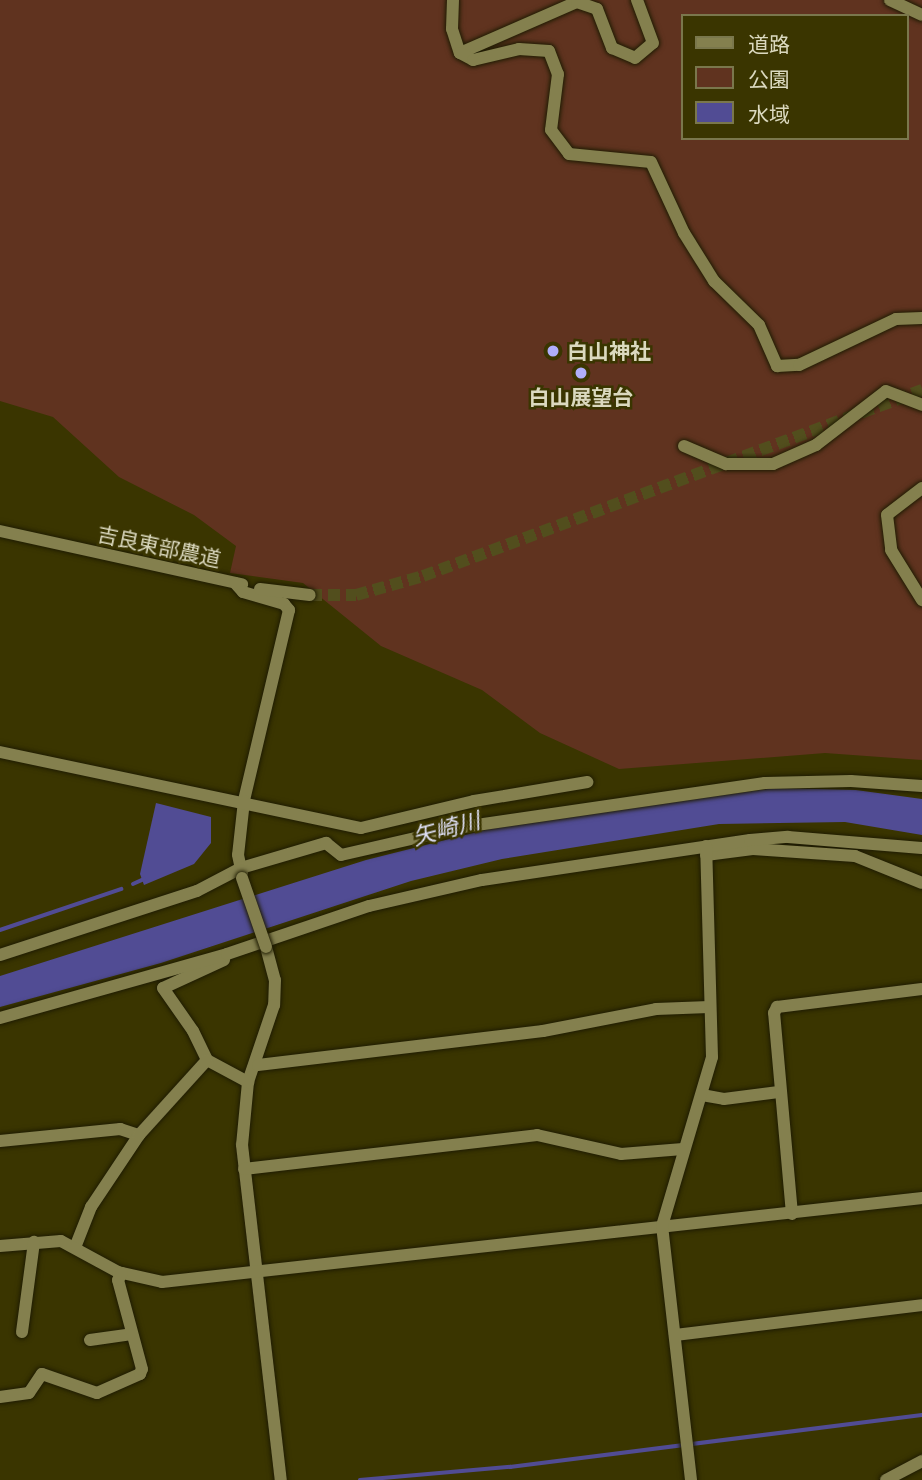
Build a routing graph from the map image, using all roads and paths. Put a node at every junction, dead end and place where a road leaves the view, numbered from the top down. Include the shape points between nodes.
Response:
1 (453, 0) edge
2 (637, 0) edge
3 (890, 0) edge
4 (922, 15) edge
5 (460, 53) junction
6 (922, 318) edge
7 (922, 405) edge
8 (684, 446) dead end
9 (922, 488) edge
10 (0, 531) edge
11 (235, 583) junction
12 (310, 595) tunnel mouth
13 (922, 600) edge
14 (0, 752) edge
15 (587, 782) dead end
16 (922, 786) edge
17 (244, 801) junction
18 (922, 848) edge
19 (706, 850) junction
20 (242, 873) junction
21 (922, 883) edge
22 (227, 954) junction
23 (0, 955) edge
24 (922, 989) edge
25 (709, 1007) junction
26 (0, 1018) edge
27 (206, 1060) junction
28 (258, 1065) junction
29 (248, 1082) junction
30 (779, 1092) junction
31 (702, 1095) junction
32 (139, 1135) junction
33 (0, 1141) edge
34 (683, 1149) junction
35 (244, 1169) junction
36 (922, 1198) edge
37 (792, 1214) junction
38 (662, 1226) junction
39 (34, 1242) junction
40 (76, 1245) junction
41 (0, 1246) edge
42 (257, 1271) junction
43 (122, 1273) junction
44 (922, 1305) edge
45 (22, 1332) dead end
46 (132, 1334) junction
47 (675, 1335) junction
48 (90, 1340) dead end
49 (0, 1397) edge
50 (922, 1461) edge
51 (281, 1480) edge
52 (691, 1480) edge
53 (886, 1480) edge

1 - 5 street via 452,29
2 - 5 street via 653,43 635,58 611,48 597,9 577,2
3 - 4 street
5 - 6 street via 473,60 519,49 549,51 558,74 551,130 569,154 651,162 684,233 714,281 759,325 777,366 799,365 896,319
7 - 8 street via 886,391 816,445 773,464 726,464
9 - 13 street via 887,515 891,550
10 - 11 street, 吉良東部農道
11 - 12 street, 吉良東部農道
11 - 17 street via 243,592 284,604 289,610
14 - 17 street via 153,787
15 - 17 street via 474,801 361,828
16 - 20 street via 851,781 765,783 463,827 341,855 326,843
17 - 20 street via 238,856
18 - 19 street via 788,837
19 - 21 street via 855,856
19 - 22 street via 427,890
19 - 25 street
20 - 23 street via 136,913
20 - 28 street, bridge via 275,980 274,1005
22 - 26 street
22 - 27 street via 223,962 163,988 193,1031
24 - 30 street via 777,1007
25 - 28 street via 656,1009 543,1031
25 - 31 street via 712,1057
27 - 29 street
27 - 32 street
28 - 29 street
29 - 35 street via 242,1124
30 - 31 street via 724,1099
30 - 37 street
31 - 34 street
32 - 33 street via 120,1129
32 - 40 street via 91,1207
34 - 35 street via 621,1154 537,1135
34 - 38 street
35 - 42 street
36 - 37 street
37 - 38 street
38 - 42 street
38 - 47 street
39 - 40 street
39 - 41 street
39 - 45 street
40 - 43 street
42 - 43 street via 162,1282
42 - 51 street
43 - 46 street via 118,1280
44 - 47 street
46 - 48 street
46 - 49 street via 142,1369 104,1392 42,1374 21,1398
47 - 52 street
50 - 53 street

